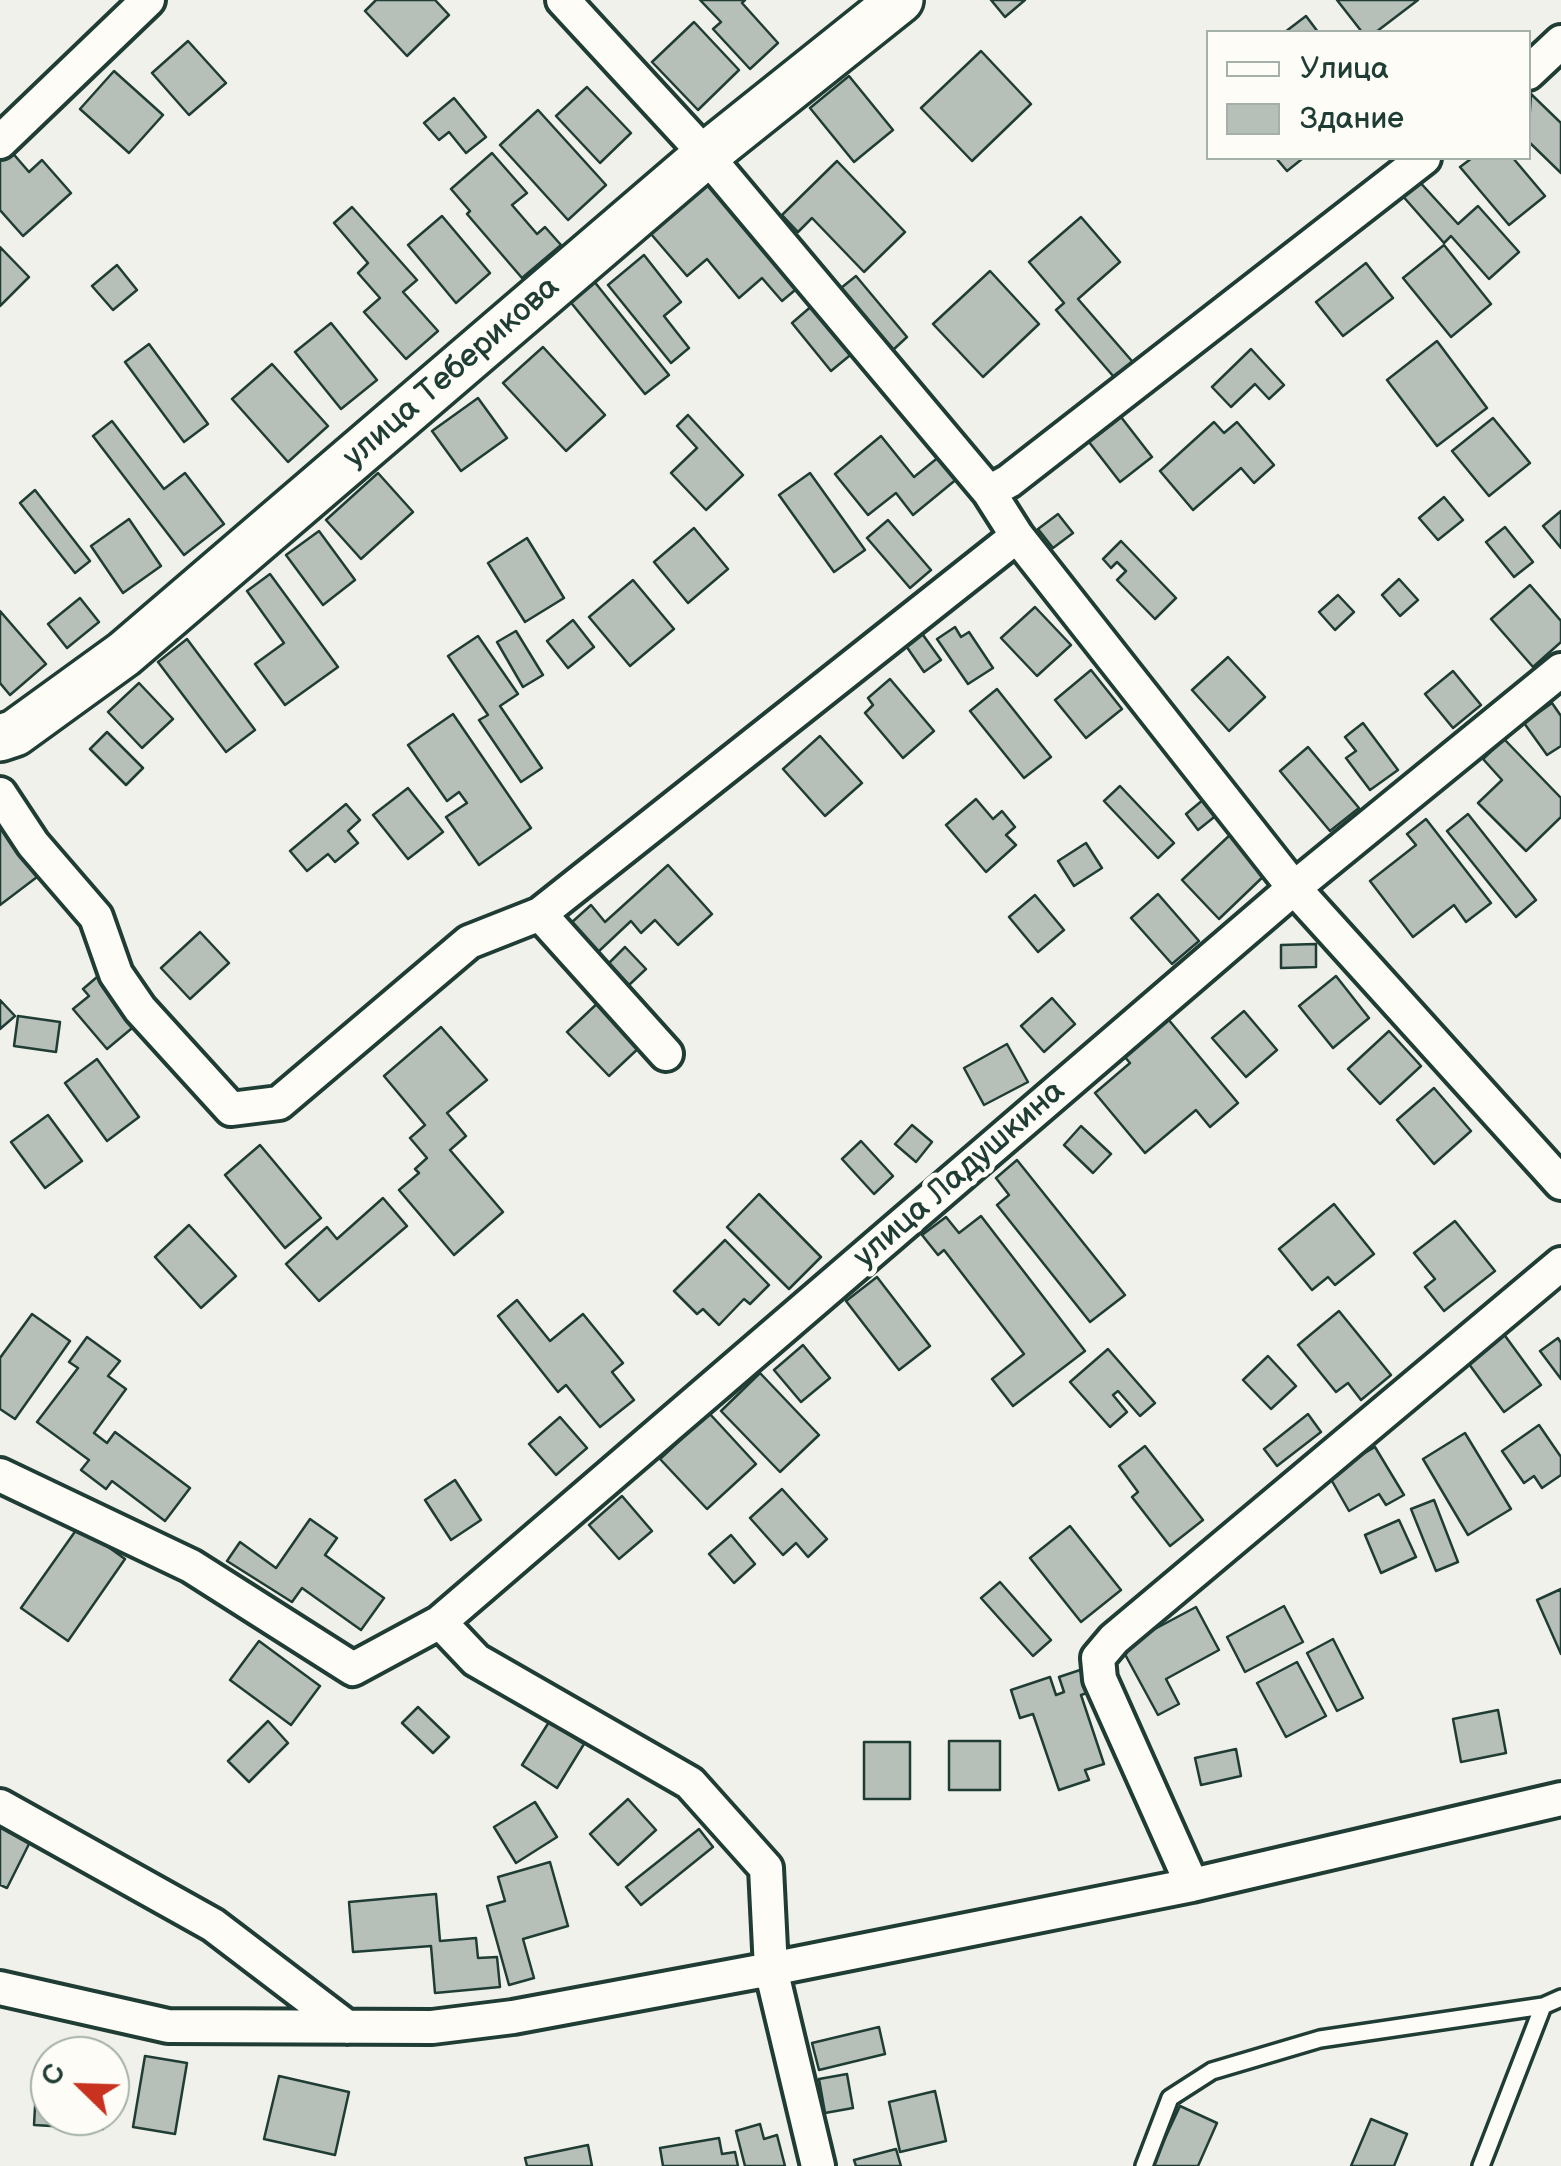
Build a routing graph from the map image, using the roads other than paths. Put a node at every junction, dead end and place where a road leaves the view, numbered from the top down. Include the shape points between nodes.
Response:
1 (148, 0) edge
2 (563, 0) edge
3 (900, 0) edge
4 (1561, 42) edge
5 (1531, 70) edge
6 (0, 142) edge
7 (706, 155) junction
8 (1421, 160) edge
9 (989, 492) junction
10 (1017, 536) junction
11 (1561, 670) edge
12 (0, 738) edge
13 (0, 794) edge
14 (1294, 888) junction
15 (540, 914) junction
16 (666, 1054) dead end
17 (1561, 1183) edge
18 (1561, 1264) edge
19 (0, 1476) edge
20 (440, 1622) junction
21 (1561, 1799) edge
22 (0, 1806) edge
23 (1192, 1886) junction
24 (771, 1968) junction
25 (0, 1988) edge
26 (1561, 1998) edge
27 (1543, 2006) junction
28 (346, 2027) junction
29 (818, 2166) edge
30 (1144, 2166) edge
31 (1481, 2166) edge

1 - 6 street
2 - 7 street
3 - 7 street, улица Теберикова
4 - 5 street
7 - 9 street
7 - 12 street, улица Теберикова via 124,654
8 - 9 street
9 - 10 street
10 - 14 street
10 - 15 street
11 - 14 street, улица Ладушкина
13 - 15 street via 96,917 116,974 140,1009 232,1109 279,1103 469,942
14 - 17 street
14 - 20 street, улица Ладушкина
15 - 16 street
18 - 23 street via 1098,1658 1100,1679
19 - 20 street, улица Ладушкина via 191,1566 354,1668
20 - 24 street via 476,1660 690,1783 766,1868
21 - 23 street
22 - 28 street via 213,1925
23 - 24 street
24 - 28 street via 432,2028
24 - 29 street
25 - 28 street via 168,2026
26 - 27 lane
27 - 30 lane via 1320,2039 1212,2071 1170,2098
27 - 31 lane

